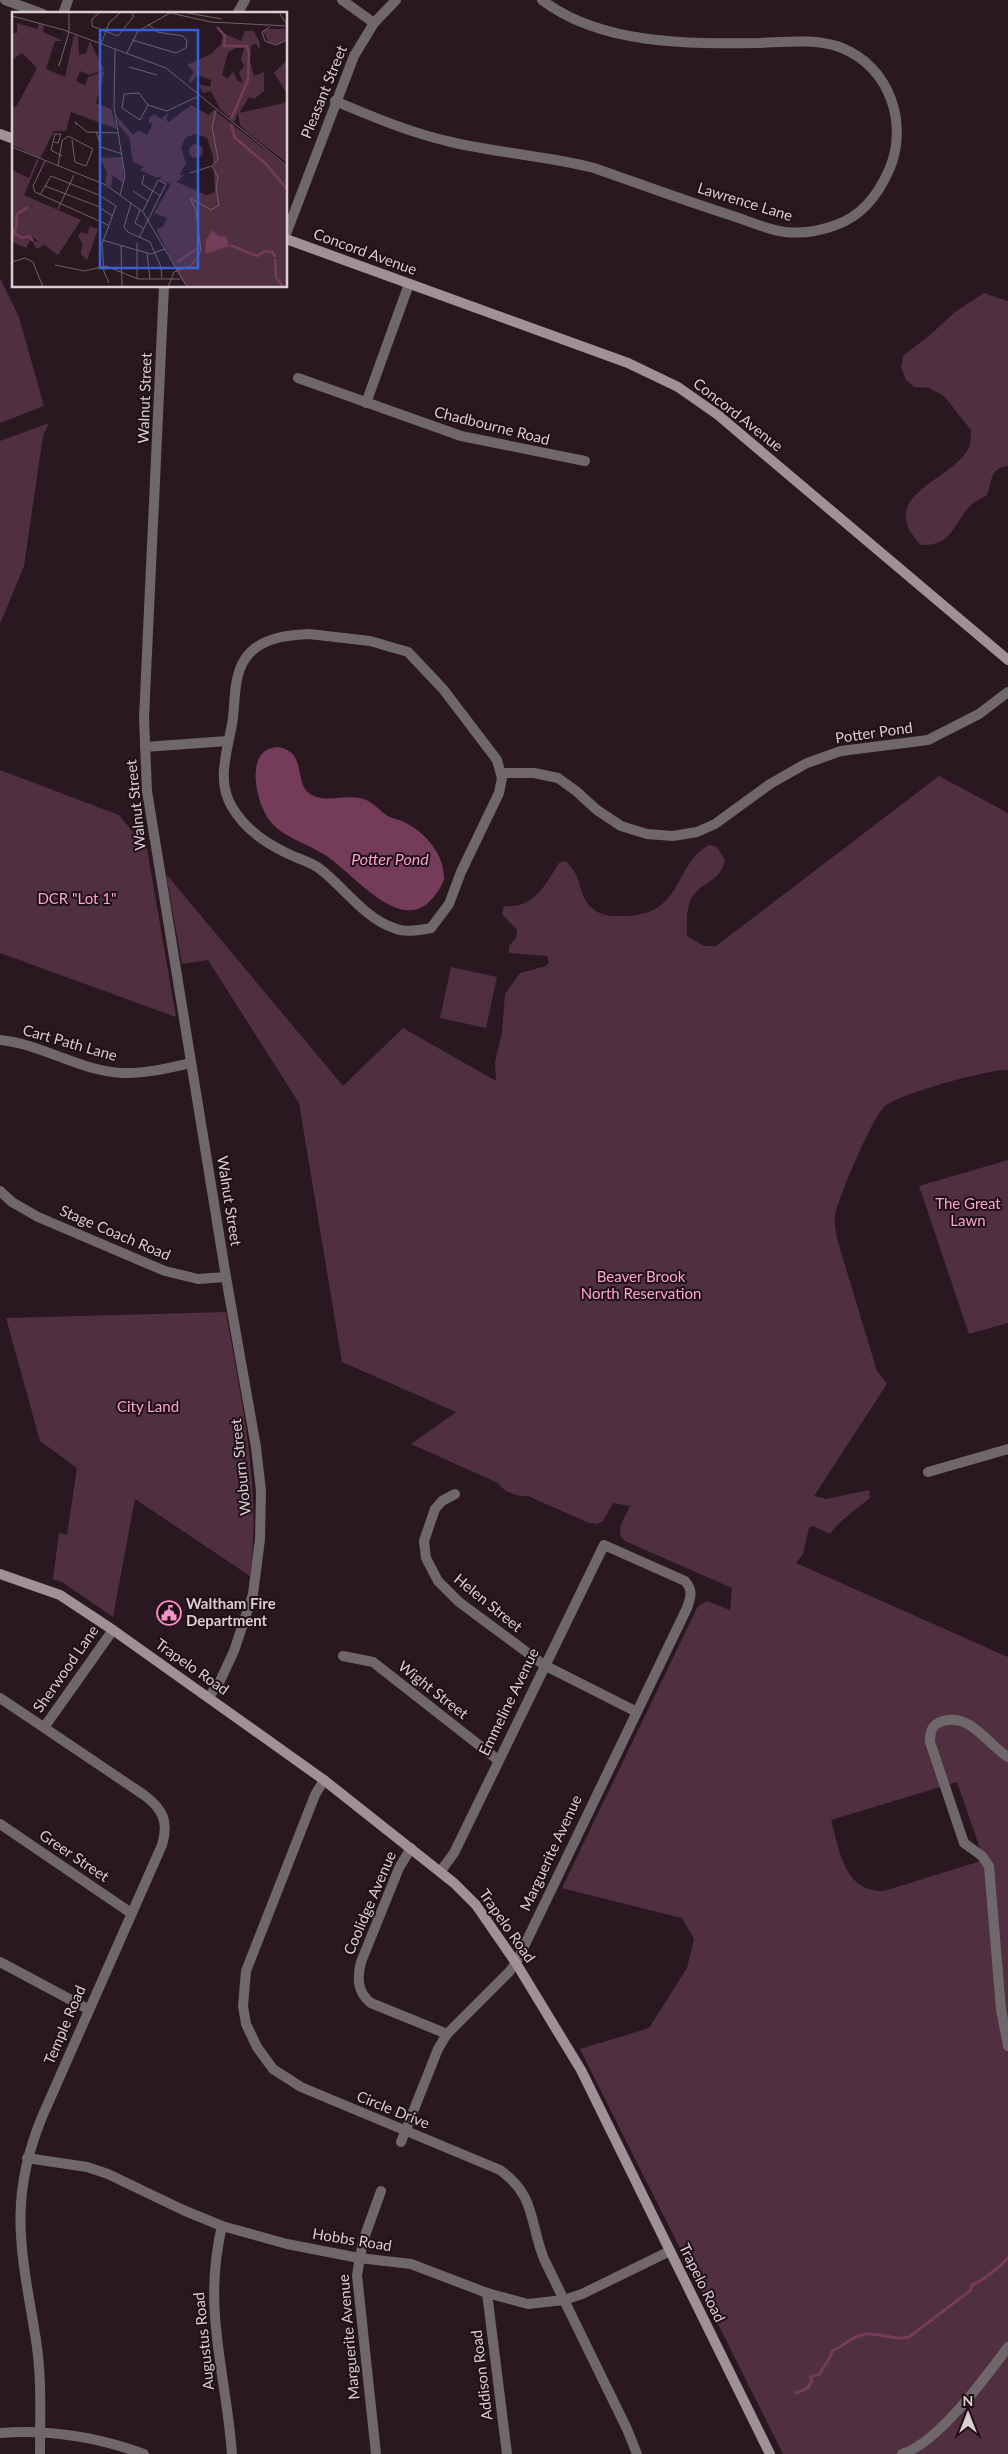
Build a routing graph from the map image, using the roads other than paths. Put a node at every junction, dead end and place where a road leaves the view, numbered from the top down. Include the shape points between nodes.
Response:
1 (5, 0) edge
2 (68, 0) edge
3 (244, 0) edge
4 (342, 0) edge
5 (396, 0) edge
6 (542, 0) edge
7 (38, 12) edge
8 (64, 12) edge
9 (238, 12) edge
10 (374, 23) junction
11 (335, 101) junction
12 (0, 134) edge
13 (12, 138) edge
14 (288, 229) edge
15 (288, 240) edge
16 (409, 284) junction
17 (164, 288) edge
18 (298, 378) dead end
19 (366, 403) junction
20 (585, 461) dead end
21 (1008, 660) edge
22 (1008, 692) edge
23 (227, 741) junction
24 (145, 747) junction
25 (501, 773) junction
26 (0, 1040) edge
27 (191, 1063) junction
28 (0, 1191) edge
29 (226, 1277) junction
30 (233, 1314) joint
31 (1008, 1449) edge
32 (928, 1472) dead end
33 (455, 1494) dead end
34 (0, 1574) edge
35 (690, 1587) joint
36 (113, 1630) junction
37 (343, 1656) dead end
38 (544, 1666) junction
39 (208, 1697) junction
40 (0, 1698) edge
41 (636, 1710) junction
42 (45, 1726) junction
43 (1008, 1757) edge
44 (498, 1760) junction
45 (324, 1780) junction
46 (0, 1824) edge
47 (411, 1848) junction
48 (440, 1872) junction
49 (131, 1913) junction
50 (0, 1962) edge
51 (516, 1963) junction
52 (88, 2009) junction
53 (446, 2034) junction
54 (1008, 2046) edge
55 (405, 2131) junction
56 (401, 2142) dead end
57 (27, 2158) junction
58 (381, 2191) dead end
59 (222, 2226) junction
60 (670, 2251) junction
61 (359, 2258) junction
62 (487, 2293) junction
63 (564, 2300) junction
64 (1008, 2347) edge
65 (40, 2432) junction
66 (0, 2433) edge
67 (40, 2454) edge
68 (144, 2454) edge
69 (232, 2454) edge
70 (376, 2454) edge
71 (507, 2454) edge
72 (637, 2454) edge
73 (770, 2454) edge
74 (902, 2454) edge

1 - 7 street
2 - 8 street
3 - 9 street
4 - 10 street
5 - 10 street, Pleasant Street
6 - 11 street, Lawrence Lane via 585,24 619,33 663,40 720,43 816,43 841,48 859,57 878,75 891,96 897,115 897,140 883,182 855,217 818,231 783,232 594,168 445,141
10 - 11 street, Pleasant Street via 354,56
11 - 14 street, Pleasant Street
12 - 13 main road
15 - 16 main road, Concord Avenue
16 - 19 street
16 - 21 main road, Concord Avenue via 613,357 678,387 718,414
17 - 24 street, Walnut Street
18 - 19 street, Chadbourne Road
19 - 20 street, Chadbourne Road via 471,439
22 - 25 street, Potter Pond via 979,714 928,740 841,751 807,763 770,784 715,824 697,832 647,834 621,826 558,778 534,773
23 - 24 street
23 - 25 street via 244,659 259,646 290,635 338,636 408,652 489,748
23 - 25 street via 225,784 231,806 251,832 318,868 338,883 358,905 396,929 431,928 440,918 499,793
24 - 27 street, Walnut Street via 149,815
26 - 27 street, Cart Path Lane via 122,1073
27 - 29 street, Walnut Street
28 - 29 street, Stage Coach Road via 38,1217 165,1272 198,1279
29 - 30 street, Walnut Street
30 - 39 street, Woburn Street via 258,1458 260,1539 248,1613 224,1673
31 - 32 street
33 - 38 street, Helen Street via 442,1501 429,1522 424,1541 432,1572 460,1602
34 - 36 main road, Trapelo Road via 60,1595
35 - 38 street, Emmeline Avenue via 678,1577 604,1545
35 - 41 street, Marguerite Avenue via 692,1593 687,1608
36 - 39 main road, Trapelo Road
36 - 42 street, Sherwood Lane
37 - 44 street, Wight Street via 373,1662
38 - 41 street, Helen Street
38 - 44 street, Emmeline Avenue
39 - 45 main road, Trapelo Road
40 - 42 street, Temple Road
41 - 51 street, Marguerite Avenue
42 - 49 street, Temple Road via 144,1794 162,1812 164,1839
43 - 54 street via 965,1722 938,1722 930,1734 964,1843 982,1856 989,1866 1001,2009
44 - 48 street, Emmeline Avenue via 454,1853
45 - 47 main road, Trapelo Road
45 - 55 street, Circle Drive via 315,1795 249,1964 243,1989 246,2024 263,2057 285,2079
46 - 49 street, Greer Street
47 - 48 main road, Trapelo Road
47 - 53 street, Coolidge Avenue via 399,1868 360,1962 359,1986 371,2003
48 - 51 main road, Trapelo Road via 482,1912
49 - 52 street, Temple Road
50 - 52 street
51 - 53 street, Marguerite Avenue
51 - 60 main road, Trapelo Road via 580,2070
52 - 57 street, Temple Road
53 - 55 street, Marguerite Avenue
55 - 56 street, Marguerite Avenue
55 - 63 street, Circle Drive via 500,2170 520,2186 538,2242
57 - 59 street, Hobbs Road via 88,2167
57 - 65 street, Temple Road via 20,2200 21,2257 39,2370
58 - 61 street, Marguerite Avenue
59 - 61 street, Hobbs Road via 287,2244
59 - 69 street, Augustus Road via 213,2296
60 - 63 street, Hobbs Road
60 - 73 main road, Trapelo Road
61 - 62 street, Hobbs Road via 411,2264
61 - 70 street, Marguerite Avenue via 357,2290
62 - 63 street, Hobbs Road via 528,2304
62 - 71 street, Addison Road
63 - 72 street, Circle Drive
64 - 74 street via 936,2434
65 - 66 street
65 - 67 street, Temple Road
65 - 68 street via 94,2438

